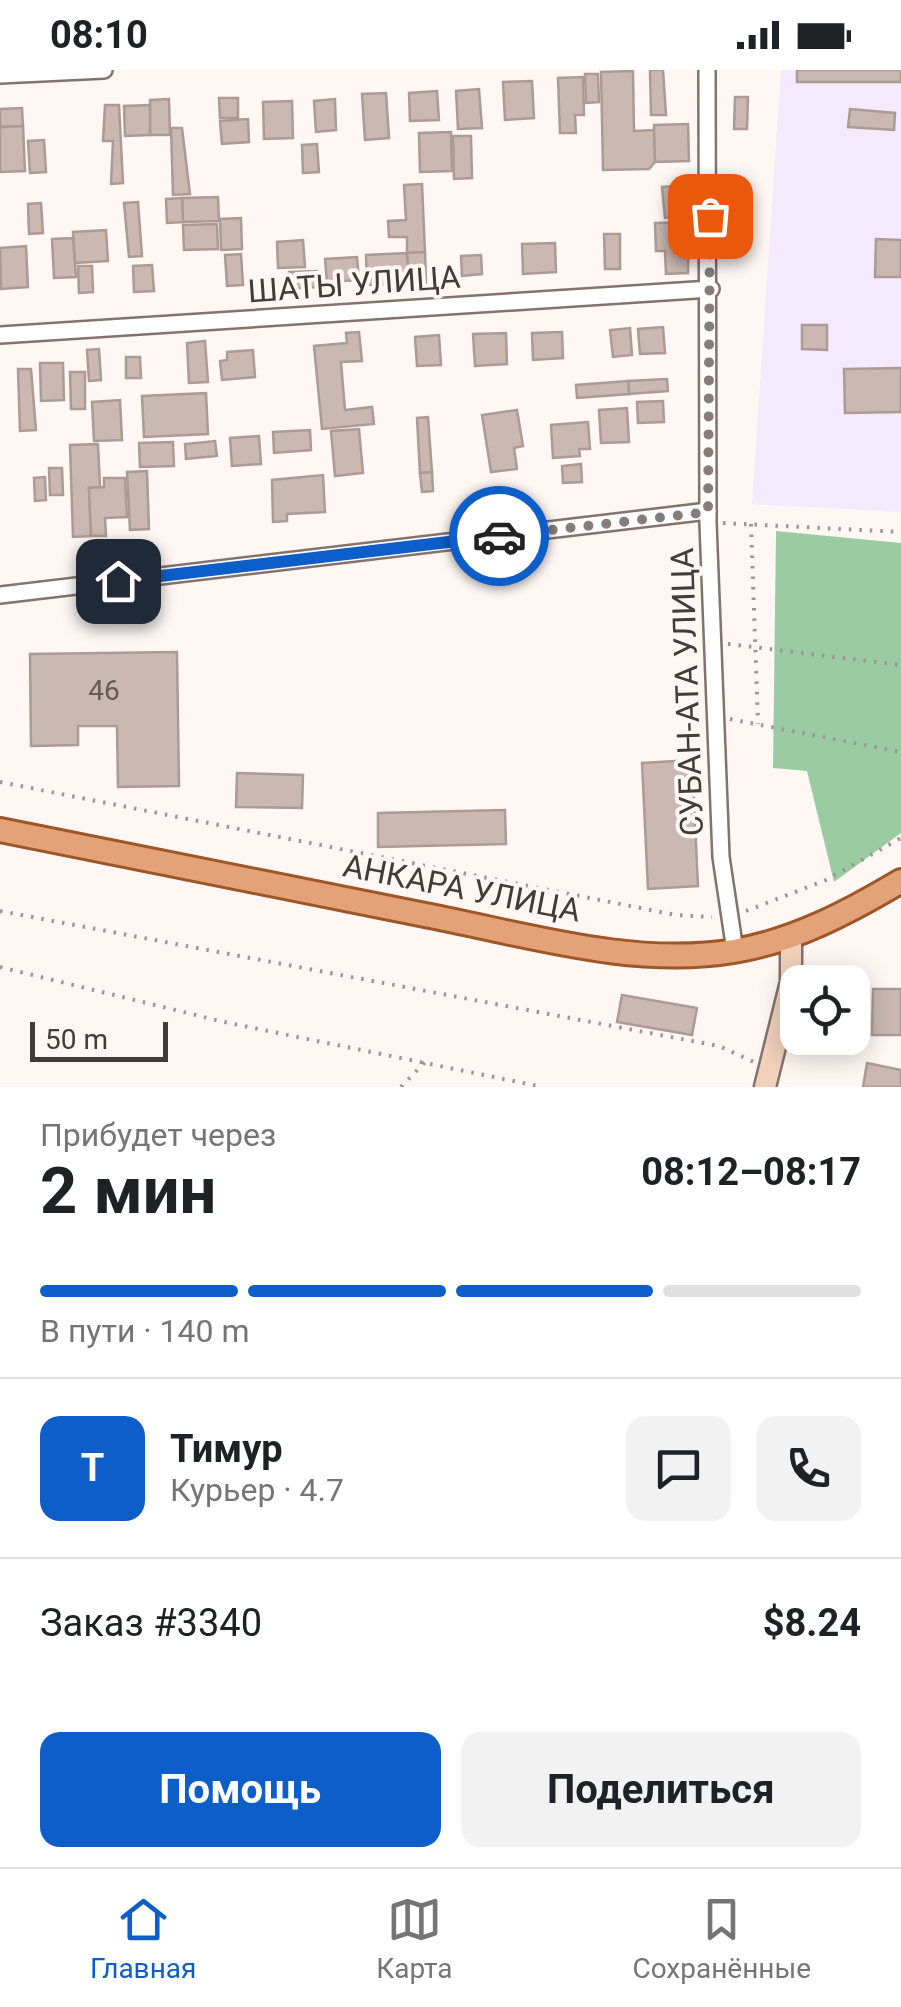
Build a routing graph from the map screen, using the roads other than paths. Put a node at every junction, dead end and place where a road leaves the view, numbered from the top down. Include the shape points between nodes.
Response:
1 (104, 70) edge
2 (708, 70) edge
3 (0, 75) edge
4 (711, 289) junction
5 (0, 334) edge
6 (708, 517) junction
7 (0, 595) edge
8 (0, 830) edge
9 (901, 881) edge
10 (791, 936) junction
11 (735, 951) junction
12 (767, 1078) edge

1 - 3 street
2 - 4 street, СУБАН-АТА УЛИЦА
4 - 5 street, ШАТЫ УЛИЦА
4 - 6 street, СУБАН-АТА УЛИЦА
6 - 7 street
6 - 11 street, СУБАН-АТА УЛИЦА via 721,858
8 - 11 main road, АНКАРА УЛИЦА via 557,941 636,952
9 - 10 main road, АНКАРА УЛИЦА
10 - 11 main road, АНКАРА УЛИЦА
10 - 12 street via 791,982

